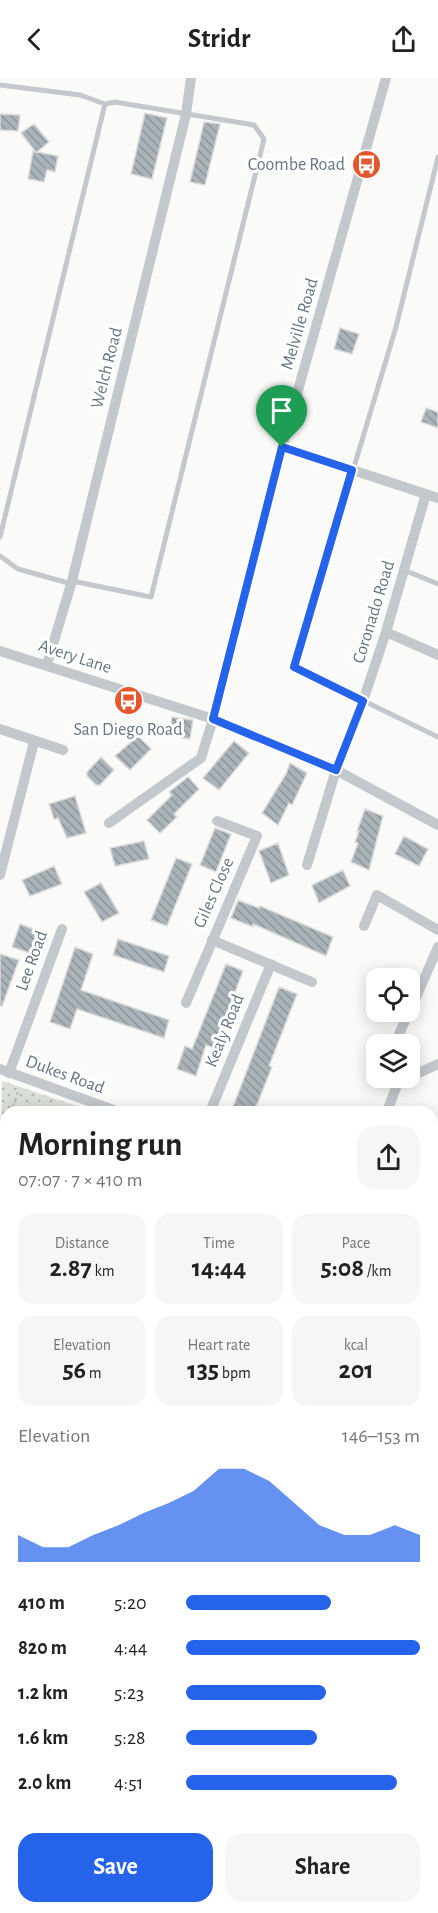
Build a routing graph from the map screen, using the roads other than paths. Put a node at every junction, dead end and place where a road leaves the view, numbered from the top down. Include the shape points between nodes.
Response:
1 (191, 78) edge
2 (386, 78) edge
3 (0, 84) edge
4 (105, 104) junction
5 (186, 114) junction
6 (438, 157) edge
7 (282, 447) junction
8 (352, 470) junction
9 (426, 494) junction
10 (438, 498) edge
11 (0, 537) edge
12 (0, 556) edge
13 (404, 570) junction
14 (72, 583) junction
15 (438, 584) edge
16 (386, 632) junction
17 (0, 651) edge
18 (438, 655) edge
19 (47, 664) junction
20 (363, 701) junction
21 (213, 719) junction
22 (0, 729) edge
23 (438, 737) edge
24 (34, 742) junction
25 (63, 750) dead end
26 (336, 770) junction
27 (217, 821) dead end
28 (110, 823) dead end
29 (438, 825) edge
30 (307, 865) dead end
31 (0, 875) edge
32 (364, 926) dead end
33 (62, 929) dead end
34 (438, 930) edge
35 (212, 940) junction
36 (438, 947) edge
37 (271, 964) junction
38 (312, 982) dead end
39 (420, 987) edge
40 (186, 1003) dead end
41 (438, 1064) edge
42 (5, 1071) edge
43 (420, 1071) edge
44 (398, 1088) edge
45 (102, 1106) edge
46 (212, 1106) edge
47 (390, 1106) edge

1 - 5 street, Welch Road
2 - 7 street, Melville Road
3 - 4 lane via 80,95
4 - 5 lane via 115,102
4 - 11 lane
5 - 14 street, Welch Road
5 - 14 lane via 254,125 264,139 150,597
6 - 8 lane via 396,327
7 - 8 street
7 - 21 street, Melville Road
8 - 9 street
8 - 20 lane via 294,667
9 - 10 street
9 - 13 street, Coronado Road
12 - 14 lane via 18,569
13 - 15 lane
13 - 16 street, Coronado Road
14 - 19 street, Welch Road
16 - 18 street
16 - 20 street, Coronado Road
17 - 19 street, Avery Lane
19 - 21 street, Avery Lane
20 - 23 lane
20 - 26 street, Coronado Road
21 - 26 street, Avery Lane
21 - 28 street, Melville Road via 201,758
22 - 24 street
24 - 25 street
24 - 31 street
26 - 29 street
26 - 30 street, Coronado Road
27 - 35 street, Giles Close via 257,836
32 - 34 street via 377,895
33 - 42 street, Lee Road
35 - 37 street
35 - 40 street, Giles Close
36 - 39 street
37 - 38 street
37 - 46 street, Kealy Road
41 - 43 street
42 - 45 street, Dukes Road
44 - 47 street

